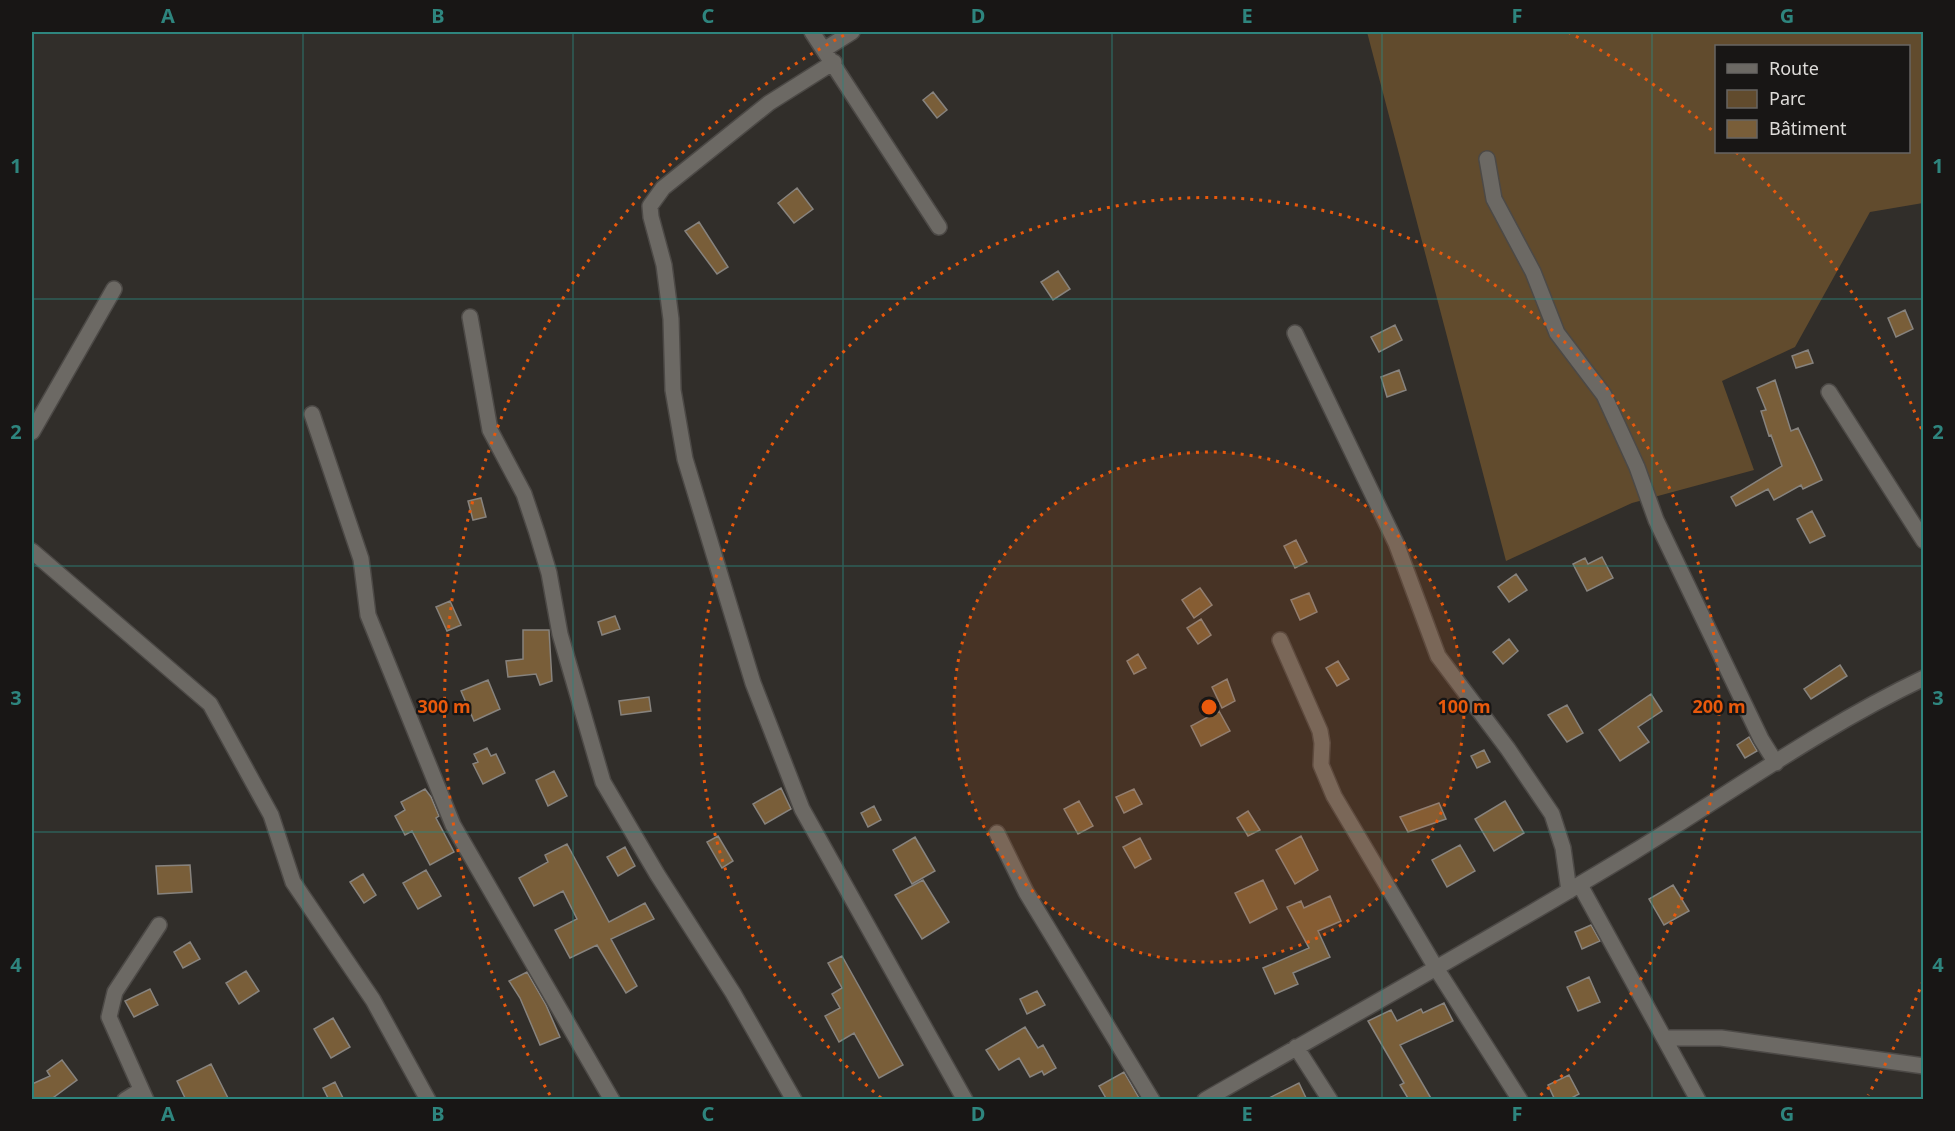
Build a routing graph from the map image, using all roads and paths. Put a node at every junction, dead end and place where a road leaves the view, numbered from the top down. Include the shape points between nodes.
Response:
1 (812, 32) edge
2 (852, 32) edge
3 (825, 49) junction
4 (834, 62) junction
5 (1487, 159) dead end
6 (939, 227) dead end
7 (114, 289) dead end
8 (470, 317) dead end
9 (1295, 333) dead end
10 (1829, 392) dead end
11 (312, 414) dead end
12 (32, 432) edge
13 (1923, 541) edge
14 (32, 551) edge
15 (1280, 640) dead end
16 (1923, 678) edge
17 (1776, 763) junction
18 (997, 833) dead end
19 (1574, 888) junction
20 (159, 925) dead end
21 (1436, 968) junction
22 (1665, 1038) junction
23 (1296, 1047) junction
24 (1923, 1066) edge
25 (143, 1095) edge
26 (125, 1100) edge
27 (428, 1100) edge
28 (612, 1100) edge
29 (794, 1100) edge
30 (964, 1100) edge
31 (1152, 1100) edge
32 (1205, 1100) edge
33 (1330, 1100) edge
34 (1520, 1100) edge
35 (1698, 1100) edge

1 - 3 street
2 - 3 street
3 - 4 street
4 - 6 street
4 - 30 street via 769,103 663,188 650,206 651,217 664,265 671,319 673,390 685,459 753,682 802,809
5 - 17 street via 1494,199 1533,272 1557,333 1604,395 1656,520
7 - 12 street
8 - 29 street via 490,430 524,494 537,532 560,634 603,782
9 - 19 street via 1396,543 1438,656 1552,814
10 - 13 street
11 - 28 street via 361,559 368,615 453,825
14 - 27 street via 210,704 271,815 293,882 373,1000
15 - 21 street via 1320,731 1324,778
16 - 17 street via 1851,715
17 - 19 street
18 - 31 street via 1026,892
19 - 21 street
19 - 22 street
20 - 25 street via 115,992 109,1017
21 - 23 street
21 - 34 street
22 - 24 street via 1721,1038
22 - 35 street
23 - 32 street
23 - 33 street
25 - 26 street

